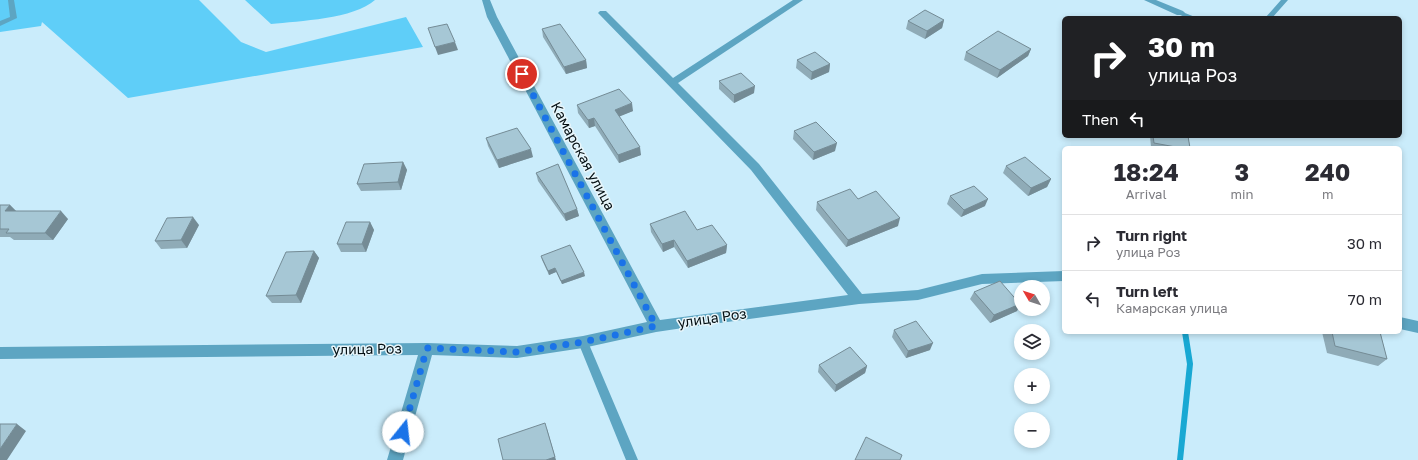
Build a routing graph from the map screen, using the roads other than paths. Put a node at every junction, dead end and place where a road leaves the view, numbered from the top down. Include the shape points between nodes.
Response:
1 (11, 0) edge
2 (486, 0) edge
3 (799, 0) edge
4 (1148, 0) edge
5 (1285, 0) edge
6 (603, 13) dead end
7 (1180, 14) joint
8 (1186, 16) edge
9 (1270, 16) edge
10 (0, 24) edge
11 (672, 83) junction
12 (1062, 276) edge
13 (859, 299) junction
14 (1402, 323) edge
15 (656, 326) junction
16 (1418, 327) edge
17 (583, 342) junction
18 (427, 348) junction
19 (0, 353) edge
20 (395, 460) edge
21 (632, 460) edge

1 - 10 lane via 14,18
2 - 15 street, Камарская улица via 492,18
3 - 11 street
4 - 7 street
5 - 9 lane
6 - 11 street
7 - 8 lane
11 - 13 street via 755,167
12 - 13 street, улица Роз via 982,279 918,295
13 - 15 street, улица Роз
14 - 16 street
15 - 17 street, улица Роз
17 - 18 street, улица Роз via 517,352
17 - 21 lane
18 - 19 street, улица Роз
18 - 20 street

